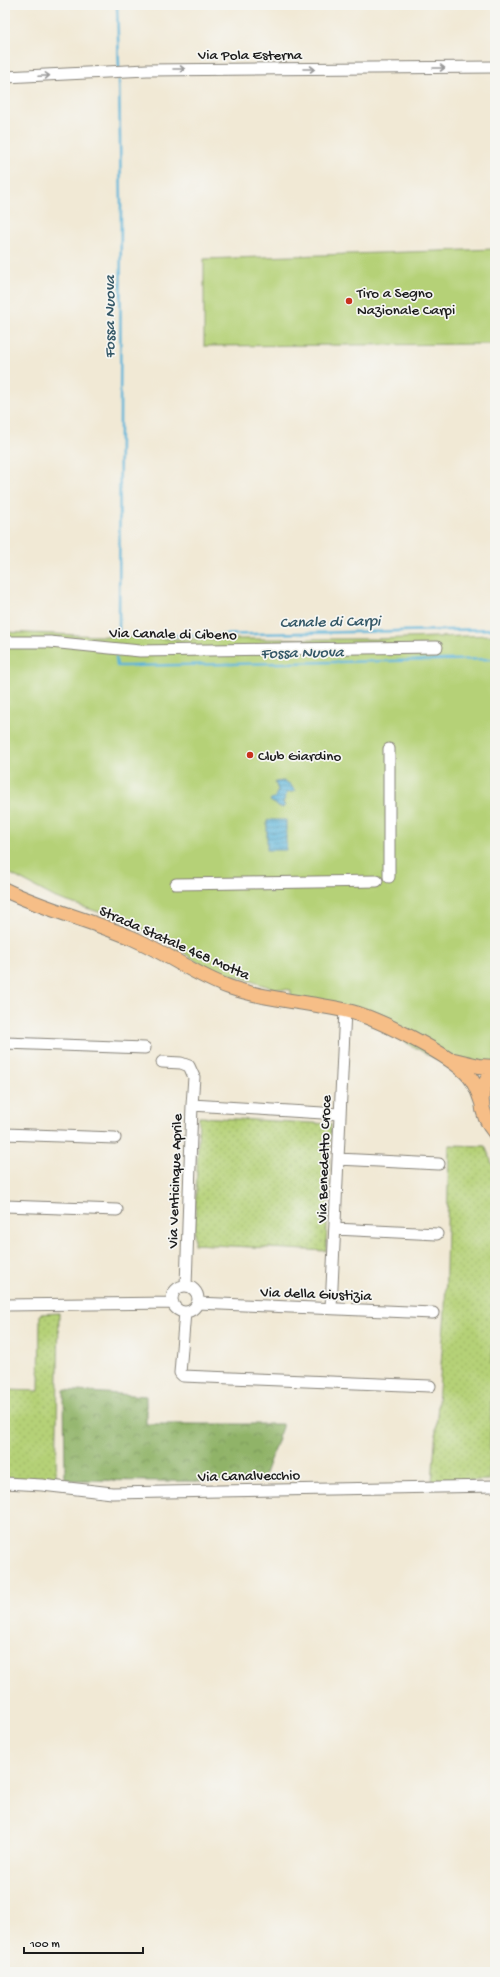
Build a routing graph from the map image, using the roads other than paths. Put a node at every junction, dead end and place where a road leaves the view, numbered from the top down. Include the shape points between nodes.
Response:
1 (495, 67) edge
2 (5, 77) edge
3 (5, 642) edge
4 (437, 647) dead end
5 (389, 749) dead end
6 (389, 877) dead end
7 (377, 881) dead end
8 (176, 884) dead end
9 (5, 890) edge
10 (345, 1010) junction
11 (5, 1043) edge
12 (145, 1048) dead end
13 (446, 1058) junction
14 (162, 1062) dead end
15 (495, 1067) edge
16 (495, 1072) edge
17 (482, 1103) junction
18 (192, 1105) junction
19 (339, 1114) junction
20 (495, 1133) edge
21 (5, 1134) edge
22 (115, 1138) dead end
23 (338, 1159) junction
24 (439, 1164) dead end
25 (5, 1206) edge
26 (117, 1210) dead end
27 (335, 1228) junction
28 (437, 1234) dead end
29 (186, 1286) junction
30 (173, 1303) junction
31 (198, 1303) junction
32 (5, 1305) edge
33 (331, 1308) junction
34 (185, 1312) junction
35 (433, 1313) dead end
36 (430, 1386) dead end
37 (5, 1483) edge
38 (494, 1486) edge

2 -> 1 street, Via Pola Esterna via 127,71
3 - 4 street, Via Canale di Cibeno via 50,642 140,651
5 - 6 street
7 - 8 street
9 - 10 main road, Strada Statale 468 Motta via 138,940 228,986 260,996
10 - 13 main road, Strada Statale 468 Motta via 373,1020
10 - 19 street, Via Benedetto Croce
11 - 12 street
13 - 15 main road
13 - 17 main road via 470,1077
14 - 18 street via 189,1066 194,1076
16 - 17 main road via 486,1082
17 - 20 main road via 483,1114
18 - 19 street, Via Venticinque Aprile
18 - 29 street, Via Venticinque Aprile
19 - 23 street, Via Benedetto Croce
21 - 22 street
23 - 24 street
23 - 27 street, Via Benedetto Croce
25 - 26 street
27 - 28 street
27 - 33 street, Via Benedetto Croce
29 - 30 street via 177,1290
29 - 31 street via 196,1292
30 - 32 street
30 - 34 street via 180,1311
31 - 33 street, Via della Giustizia
31 - 34 street via 195,1308
33 - 35 street, Via della Giustizia
34 - 36 street via 180,1373 183,1376
37 - 38 street, Via Canalvecchio via 112,1493

